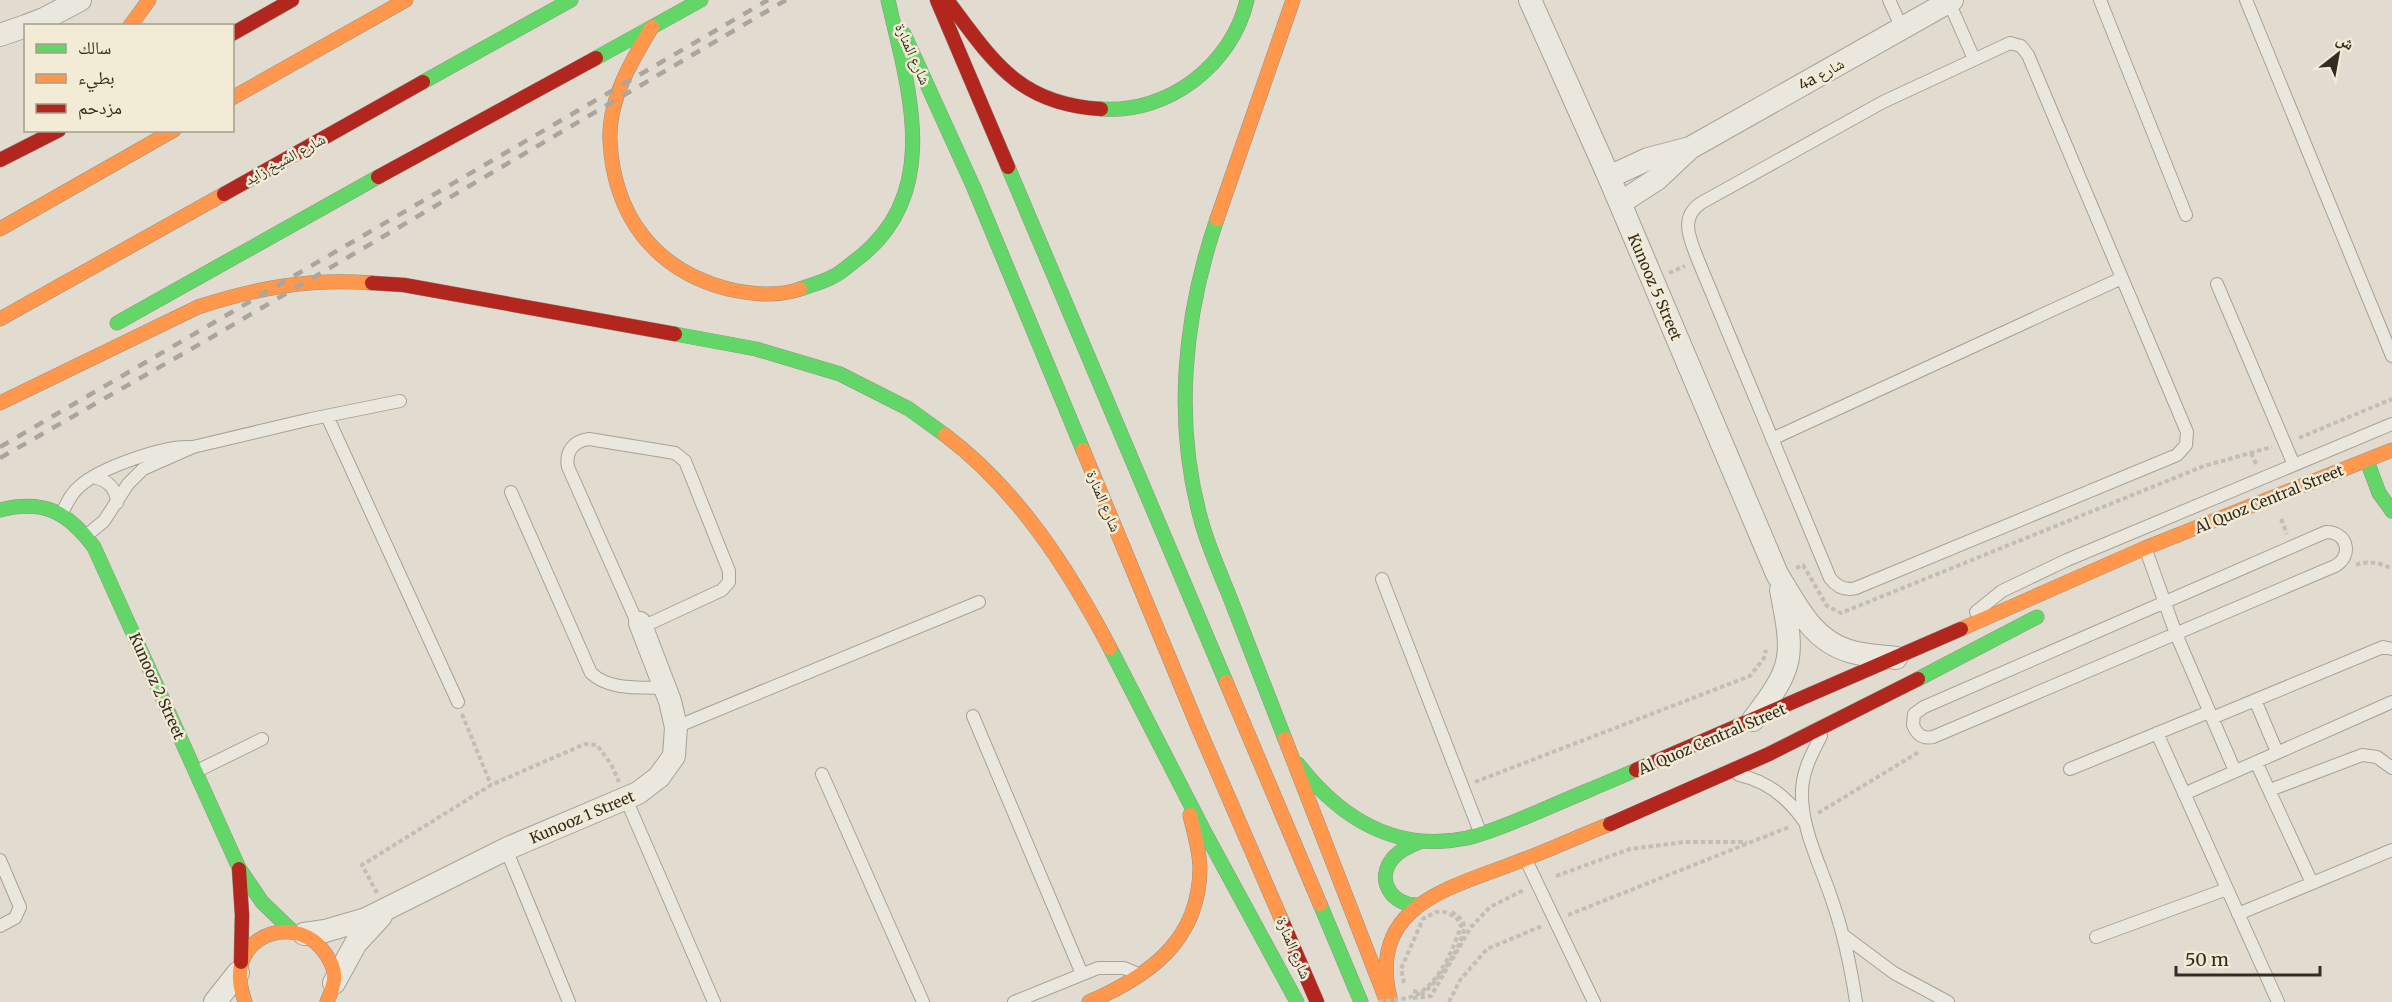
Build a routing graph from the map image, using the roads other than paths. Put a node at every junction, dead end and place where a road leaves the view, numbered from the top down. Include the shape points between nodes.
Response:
1 (80, 0) edge
2 (149, 0) edge
3 (292, 0) edge
4 (406, 0) edge
5 (571, 0) edge
6 (701, 0) edge
7 (888, 0) edge
8 (937, 0) edge
9 (947, 0) edge
10 (1247, 0) edge
11 (1293, 0) edge
12 (1530, 0) edge
13 (1889, 0) edge
14 (2100, 0) edge
15 (2246, 0) edge
16 (1951, 1) edge
17 (31, 24) edge
18 (131, 24) edge
19 (24, 27) edge
20 (652, 27) junction
21 (1902, 28) junction
22 (234, 33) edge
23 (0, 35) edge
24 (1974, 59) junction
25 (234, 97) edge
26 (55, 132) edge
27 (170, 132) edge
28 (1690, 148) junction
29 (0, 160) edge
30 (1608, 177) junction
31 (1620, 203) junction
32 (2186, 215) dead end
33 (0, 228) edge
34 (2122, 278) junction
35 (2217, 285) dead end
36 (0, 319) edge
37 (104, 330) dead end
38 (2392, 356) edge
39 (38, 370) dead end
40 (0, 392) edge
41 (400, 401) dead end
42 (0, 403) edge
43 (327, 416) junction
44 (2392, 424) edge
45 (1772, 439) junction
46 (193, 447) junction
47 (2392, 450) edge
48 (2367, 461) junction
49 (2294, 465) junction
50 (93, 477) junction
51 (511, 492) dead end
52 (117, 503) junction
53 (0, 510) edge
54 (2392, 511) edge
55 (62, 514) junction
56 (87, 535) junction
57 (2145, 548) junction
58 (1777, 574) junction
59 (1382, 579) dead end
60 (2101, 582) dead end
61 (979, 602) dead end
62 (2165, 602) junction
63 (2053, 608) dead end
64 (640, 623) junction
65 (1964, 627) junction
66 (2176, 634) junction
67 (2392, 648) edge
68 (1899, 658) junction
69 (666, 688) junction
70 (2255, 700) junction
71 (458, 702) road end
72 (2392, 702) edge
73 (2211, 715) junction
74 (973, 716) dead end
75 (1752, 722) junction
76 (676, 727) junction
77 (1826, 727) junction
78 (2157, 733) junction
79 (262, 739) dead end
80 (2277, 752) junction
81 (1291, 753) junction
82 (2256, 762) junction
83 (2392, 768) edge
84 (2070, 769) dead end
85 (2235, 771) junction
86 (196, 772) junction
87 (1730, 773) junction
88 (822, 774) dead end
89 (2270, 790) junction
90 (2184, 794) junction
91 (1186, 797) junction
92 (626, 799) junction
93 (1804, 821) junction
94 (1481, 834) junction
95 (1422, 841) junction
96 (506, 849) junction
97 (2392, 850) edge
98 (1525, 859) junction
99 (0, 860) edge
100 (239, 868) junction
101 (3, 876) edge
102 (2312, 883) junction
103 (2227, 889) junction
104 (1418, 905) junction
105 (386, 910) junction
106 (2238, 914) junction
107 (0, 926) edge
108 (298, 932) junction
109 (1843, 935) junction
110 (2096, 937) dead end
111 (240, 968) junction
112 (1082, 974) junction
113 (1141, 976) junction
114 (331, 992) edge
115 (215, 1002) edge
116 (245, 1002) edge
117 (569, 1002) edge
118 (714, 1002) edge
119 (923, 1002) edge
120 (1014, 1002) edge
121 (1089, 1002) edge
122 (1297, 1002) edge
123 (1317, 1002) edge
124 (1361, 1002) edge
125 (1388, 1002) edge
126 (1594, 1002) edge
127 (1856, 1002) edge
128 (1948, 1002) edge
129 (2278, 1002) edge

1 - 17 street
2 - 18 main road
3 - 22 main road
4 - 25 main road
5 - 36 main road, شارع الشيخ زايد
6 - 20 main road
7 - 20 main road via 912,123 911,171 904,195 894,218 863,257 820,284 771,295 722,290 691,277 656,253 627,213 611,165 612,115 628,69
7 - 123 main road, شارع المنارة via 974,188
8 - 124 main road
9 - 10 main road via 1010,78 1065,104 1105,110 1146,105 1184,90 1205,74 1237,30
11 - 81 main road via 1209,245 1192,308 1183,381 1187,455 1203,528
12 - 30 street, Kunooz 5 Street
13 - 21 lane
14 - 32 lane
15 - 38 lane
16 - 21 street, 4a شارع
16 - 24 lane
19 - 23 street
20 - 37 main road
21 - 28 street, 4a شارع
24 - 34 lane via 2010,43 2025,50
24 - 45 lane via 1874,107 1696,206 1689,217 1687,229 1698,260
26 - 29 main road
27 - 33 main road
28 - 30 street, 4a شارع via 1648,159
28 - 31 street, 4a شارع via 1657,179
30 - 31 street, Kunooz 5 Street
31 - 58 street, Kunooz 5 Street
34 - 45 lane
34 - 45 lane via 2187,432 2186,445 2177,455 1850,589 1830,578
35 - 49 lane
39 - 40 main road
41 - 43 lane
42 - 91 main road via 198,307 266,288 337,280 404,285 756,349 818,365 877,390 932,423 981,463 1007,491 1054,551 1094,615
43 - 46 lane
43 - 71 lane
44 - 49 lane
46 - 50 lane via 160,449
46 - 52 lane via 143,469
47 - 48 main road, Al Quoz Central Street
48 - 54 main road via 2379,493
48 - 57 main road, Al Quoz Central Street
49 - 65 lane via 2015,584 1990,598
50 - 52 lane via 108,483
50 - 55 lane via 72,494
51 - 69 lane via 591,673 628,687
52 - 56 lane
53 - 55 main road via 23,506
55 - 56 main road, Kunooz 2 Street
56 - 86 main road, Kunooz 2 Street
57 - 60 main road, Al Quoz Central Street
57 - 62 lane
57 - 65 main road, Al Quoz Central Street
58 - 68 street, Kunooz 5 Street via 1808,624 1827,642 1851,652
58 - 75 street, Kunooz 5 Street via 1788,626 1789,656 1780,684
59 - 94 lane
61 - 76 lane
62 - 66 lane
62 - 66 lane via 2321,534 2338,534 2345,542 2347,554 2340,564
62 - 66 lane via 1924,707 1914,714 1913,726 1918,734 1933,737
63 - 77 main road
64 - 64 lane via 633,615 568,467 567,454 582,440 681,456 729,571 729,582 722,590 651,623
64 - 69 street, Kunooz 1 Street
65 - 68 main road, Al Quoz Central Street
66 - 73 lane
67 - 70 lane via 2384,647
68 - 75 main road, Al Quoz Central Street
69 - 76 street, Kunooz 1 Street
70 - 73 lane
70 - 80 lane
72 - 80 lane
73 - 78 lane
73 - 85 lane
74 - 112 lane
75 - 94 main road, Al Quoz Central Street
76 - 92 street, Kunooz 1 Street via 674,756 668,767 650,786
77 - 87 main road
77 - 93 lane via 1805,771
78 - 84 lane
78 - 90 lane
79 - 86 lane
80 - 82 lane
81 - 95 main road, Al Quoz Central Street via 1308,779 1344,813 1381,832
81 - 125 main road
82 - 85 lane
82 - 89 lane
83 - 89 lane via 2376,757 2362,755
85 - 90 lane
86 - 100 main road, Kunooz 2 Street
87 - 93 lane via 1759,781 1784,796
87 - 98 main road
88 - 119 lane
89 - 102 lane
90 - 103 lane
91 - 113 main road via 1199,856 1196,904 1182,934 1165,957
91 - 122 main road
92 - 96 street, Kunooz 1 Street
92 - 118 lane
93 - 109 lane
94 - 95 main road, Al Quoz Central Street
95 - 104 main road via 1396,855 1385,876 1394,900 1402,905
96 - 105 street, Kunooz 1 Street
96 - 117 lane
97 - 102 lane
98 - 104 main road via 1447,888
98 - 126 lane
99 - 101 lane
100 - 108 main road, Kunooz 2 Street via 262,902
100 - 111 main road, Kunooz 2 Street
101 - 107 lane via 20,908 15,918
102 - 106 lane
103 - 106 lane
103 - 110 lane
104 - 125 main road via 1404,919 1388,953 1384,970
105 - 108 street, Kunooz 1 Street via 346,927
105 - 114 street, Kunooz 1 Street via 356,944
106 - 129 lane
108 - 111 main road via 267,934 247,951
108 - 114 main road, Kunooz 2 Street via 317,942 327,954 333,968
109 - 127 lane
109 - 128 lane via 1894,973
111 - 115 street
111 - 116 main road, Kunooz 2 Street via 240,989
112 - 113 lane via 1115,966
112 - 120 lane
113 - 121 main road

